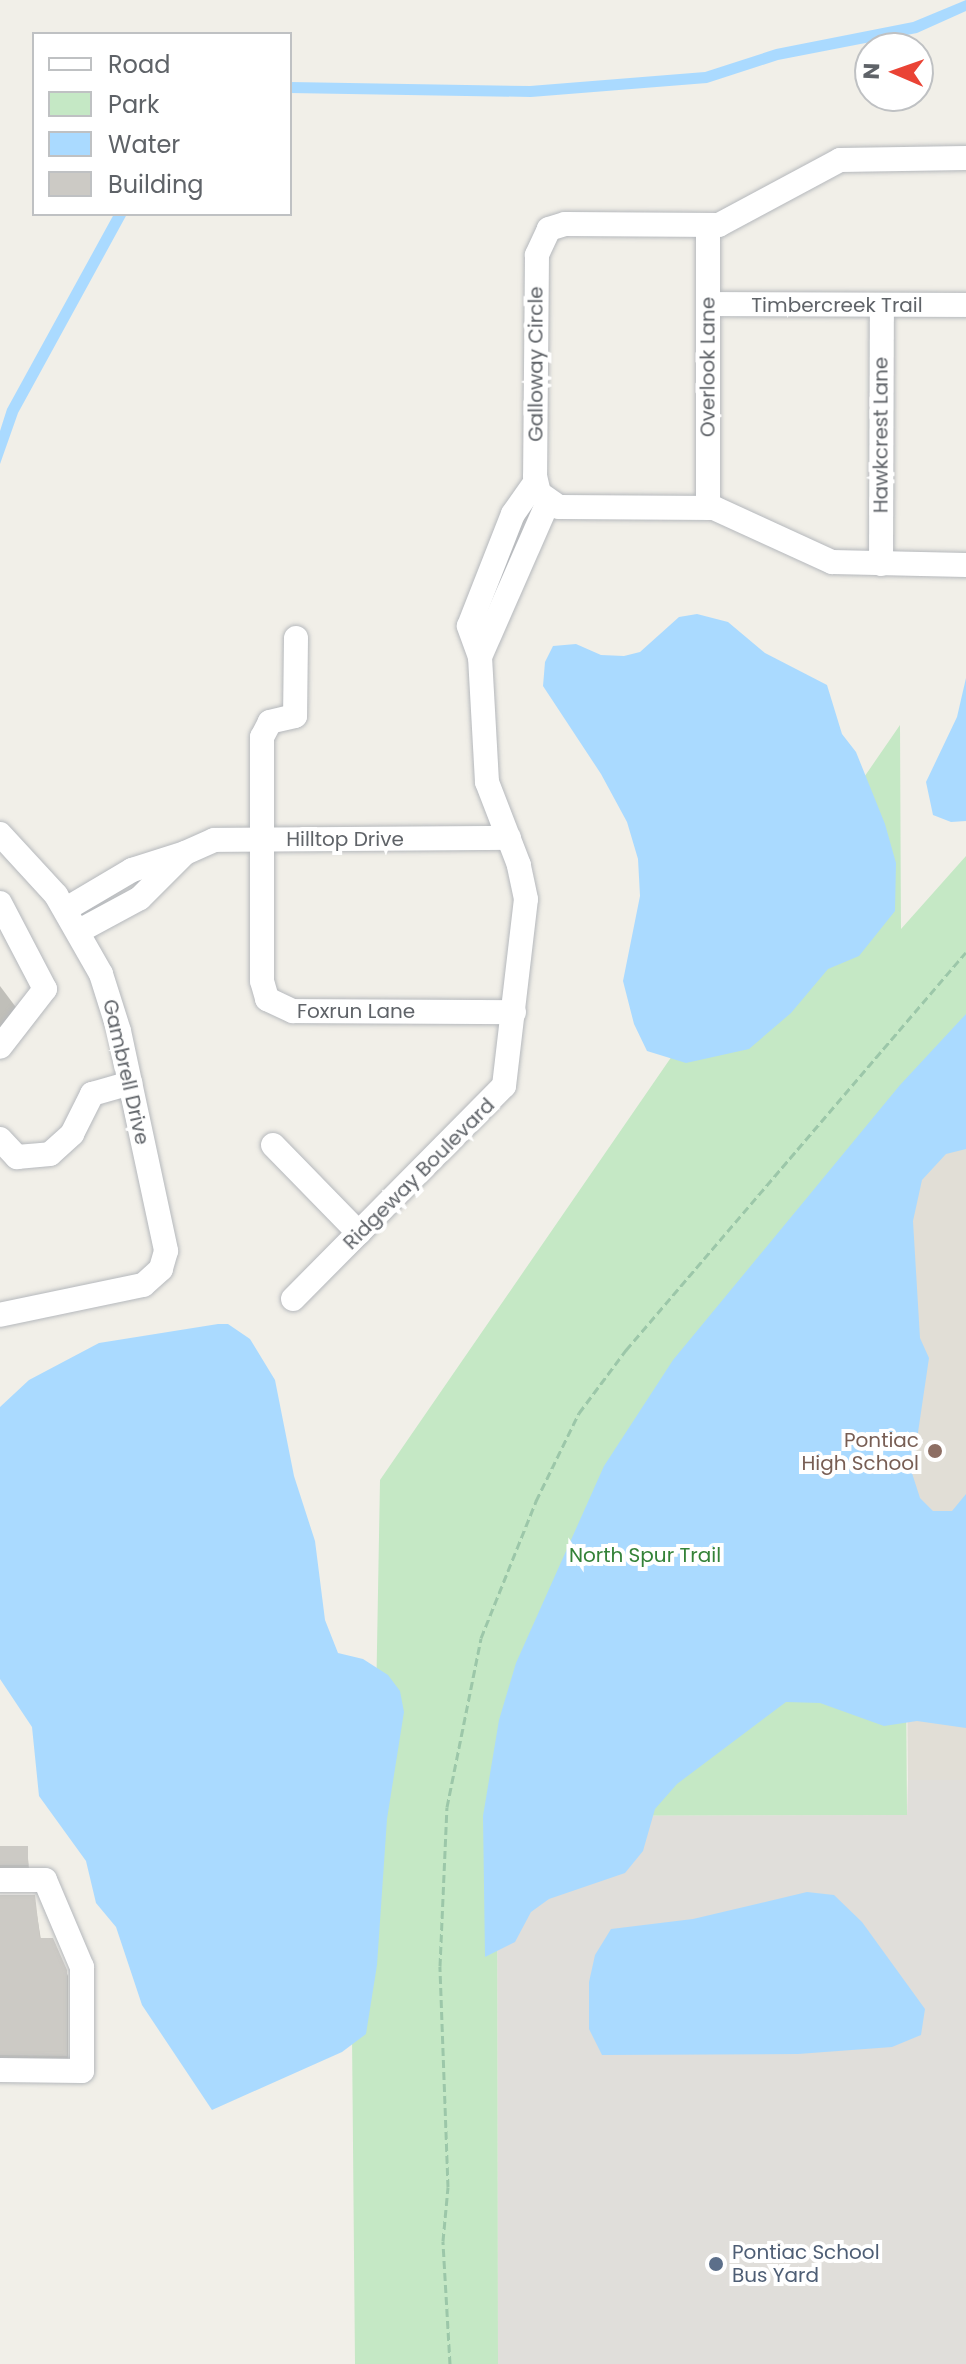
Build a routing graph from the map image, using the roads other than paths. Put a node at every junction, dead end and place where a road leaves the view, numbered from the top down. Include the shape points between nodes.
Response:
1 (966, 158) edge
2 (708, 226) junction
3 (708, 304) junction
4 (882, 305) junction
5 (966, 305) edge
6 (542, 492) junction
7 (708, 508) junction
8 (881, 564) junction
9 (966, 565) edge
10 (296, 638) dead end
11 (509, 838) junction
12 (262, 839) junction
13 (2, 840) edge
14 (185, 853) junction
15 (0, 903) edge
16 (66, 909) junction
17 (79, 931) junction
18 (514, 1012) junction
19 (0, 1047) edge
20 (130, 1083) junction
21 (0, 1139) edge
22 (273, 1145) dead end
23 (359, 1233) junction
24 (293, 1299) dead end
25 (0, 1315) edge
26 (0, 1880) edge
27 (0, 2070) edge

1 - 2 street, Galloway Circle via 840,160 725,224
2 - 3 street, Overlook Lane
2 - 6 street, Galloway Circle via 565,224 542,238 537,255
3 - 4 street, Timbercreek Trail
3 - 7 street, Overlook Lane
4 - 5 street, Timbercreek Trail
4 - 8 street, Hawkcrest Lane
6 - 7 street via 566,508
6 - 11 street, Ridgeway Boulevard via 480,657 486,774
7 - 8 street via 732,513 824,560
8 - 9 street
10 - 12 street via 295,716 270,722 262,737
11 - 12 street, Hilltop Drive
11 - 18 street, Ridgeway Boulevard via 526,907
12 - 14 street, Hilltop Drive via 214,840
12 - 18 street, Foxrun Lane via 262,988 276,1007
13 - 16 street, Gambrell Drive
14 - 16 street, Hilltop Drive via 126,873
14 - 17 street, Hilltop Drive via 140,898
15 - 19 street via 45,984 39,1000
16 - 17 street, Gambrell Drive
17 - 20 street, Gambrell Drive via 107,991
18 - 23 street, Ridgeway Boulevard via 499,1096
20 - 21 street via 92,1094 72,1134 55,1152 21,1158
20 - 25 street, Gambrell Drive via 166,1247 161,1269 143,1285
22 - 23 street
23 - 24 street, Ridgeway Boulevard
26 - 27 street via 45,1880 82,1967 82,2071

